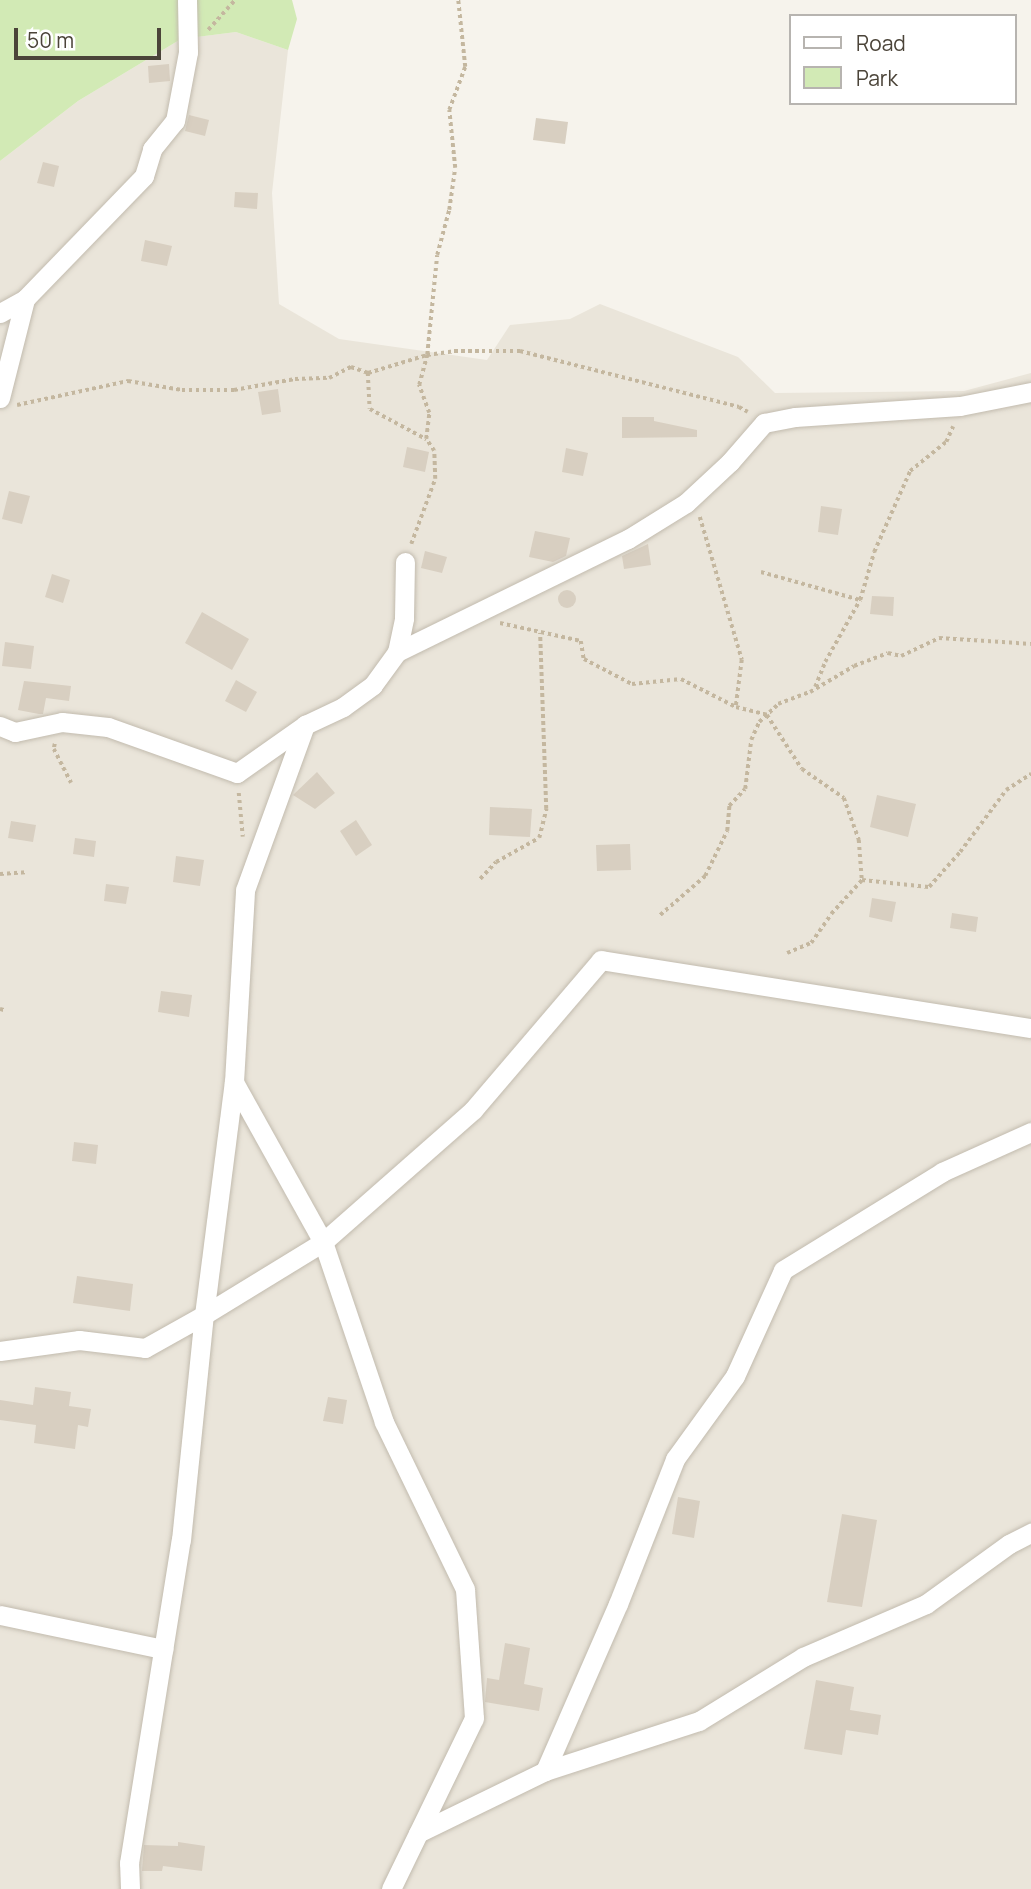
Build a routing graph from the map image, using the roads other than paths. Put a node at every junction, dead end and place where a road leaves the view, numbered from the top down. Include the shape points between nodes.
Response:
1 (187, 0) edge
2 (26, 299) junction
3 (0, 313) edge
4 (1031, 392) edge
5 (6, 402) edge
6 (405, 562) road end
7 (397, 652) junction
8 (305, 725) junction
9 (0, 726) edge
10 (1031, 1028) edge
11 (234, 1082) junction
12 (1031, 1132) edge
13 (323, 1242) junction
14 (204, 1315) junction
15 (0, 1350) edge
16 (1031, 1533) edge
17 (0, 1615) edge
18 (163, 1649) junction
19 (545, 1771) junction
20 (418, 1833) junction
21 (130, 1889) edge
22 (391, 1889) edge

1 - 2 street via 188,52 175,121 152,149 145,176
2 - 3 street
2 - 5 street
4 - 7 street via 960,406 764,423 687,503 628,539
6 - 7 street via 404,618
7 - 8 street via 373,685 343,707
8 - 9 street via 237,773 108,727 62,722 15,732
8 - 11 street via 246,890
10 - 13 street via 601,960 473,1110
11 - 13 street
11 - 14 street
12 - 19 street via 942,1172 782,1270 735,1376 675,1460
13 - 14 street
13 - 20 street via 384,1422 465,1589 474,1718
14 - 15 street via 145,1348 79,1340
14 - 18 street via 181,1540
16 - 19 street via 926,1604 803,1657 699,1721
17 - 18 street
18 - 21 street via 129,1863
19 - 20 street
20 - 22 street

